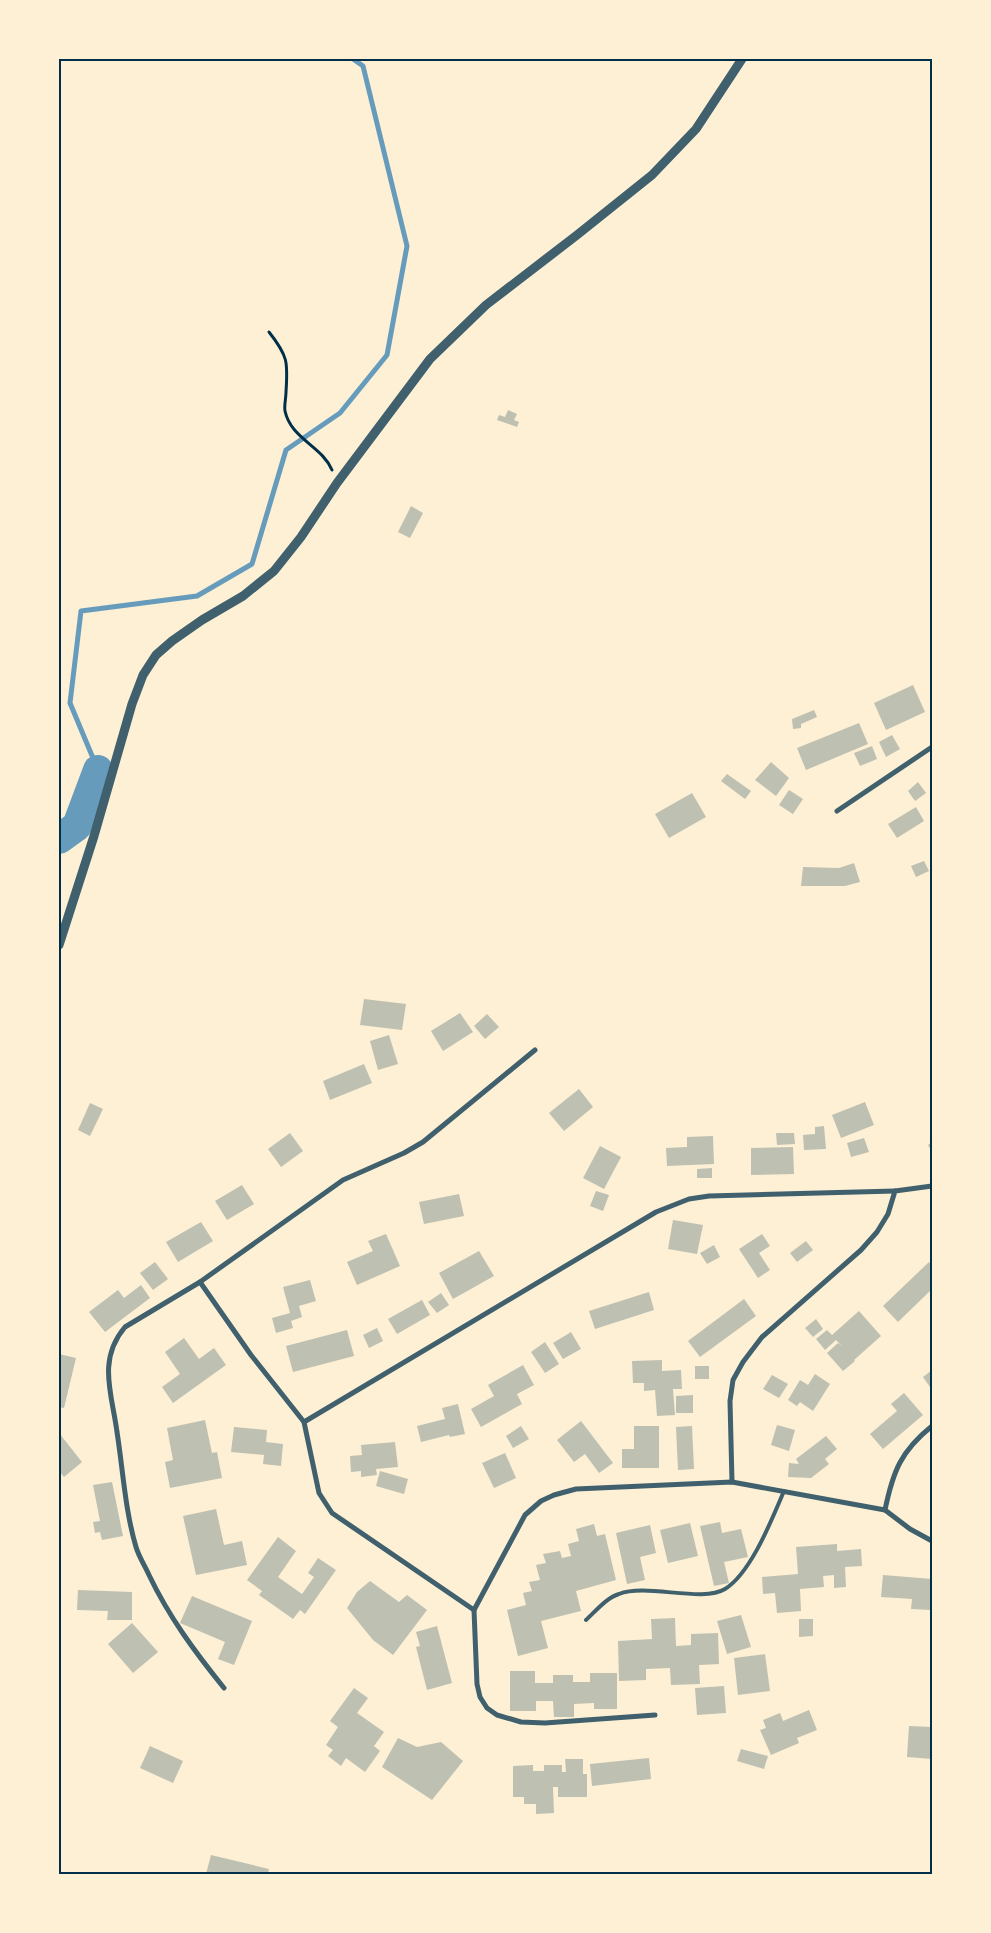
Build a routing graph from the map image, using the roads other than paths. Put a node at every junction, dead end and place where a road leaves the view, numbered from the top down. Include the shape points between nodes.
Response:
1 (742, 59) edge
2 (932, 747) edge
3 (837, 811) dead end
4 (59, 944) edge
5 (536, 1050) dead end
6 (932, 1186) edge
7 (895, 1191) junction
8 (200, 1282) junction
9 (304, 1422) junction
10 (932, 1426) edge
11 (732, 1482) junction
12 (784, 1491) junction
13 (884, 1510) junction
14 (932, 1541) edge
15 (474, 1610) junction
16 (586, 1620) dead end
17 (224, 1688) dead end
18 (656, 1715) dead end

1 - 4 street via 696,129 652,175 486,305 430,359 274,571 243,596 172,640 156,655 143,675 132,704
2 - 3 street
5 - 8 street via 423,1142 343,1180
6 - 7 street
7 - 9 street via 689,1199 656,1212
7 - 11 street via 888,1214 862,1250 762,1337 743,1362 733,1380 730,1401
8 - 9 street via 251,1355
8 - 17 street via 125,1327 110,1352 108,1376 128,1513 137,1549 161,1601
9 - 15 street via 319,1493 332,1513
10 - 13 street via 909,1447 899,1463 890,1482
11 - 12 street
11 - 15 street via 576,1489 547,1498 525,1515
12 - 13 street
12 - 16 lane via 764,1539 741,1574 724,1590 710,1594 634,1591 619,1594
13 - 14 street via 910,1530
15 - 18 street via 477,1684 480,1697 496,1715 520,1722 545,1724

